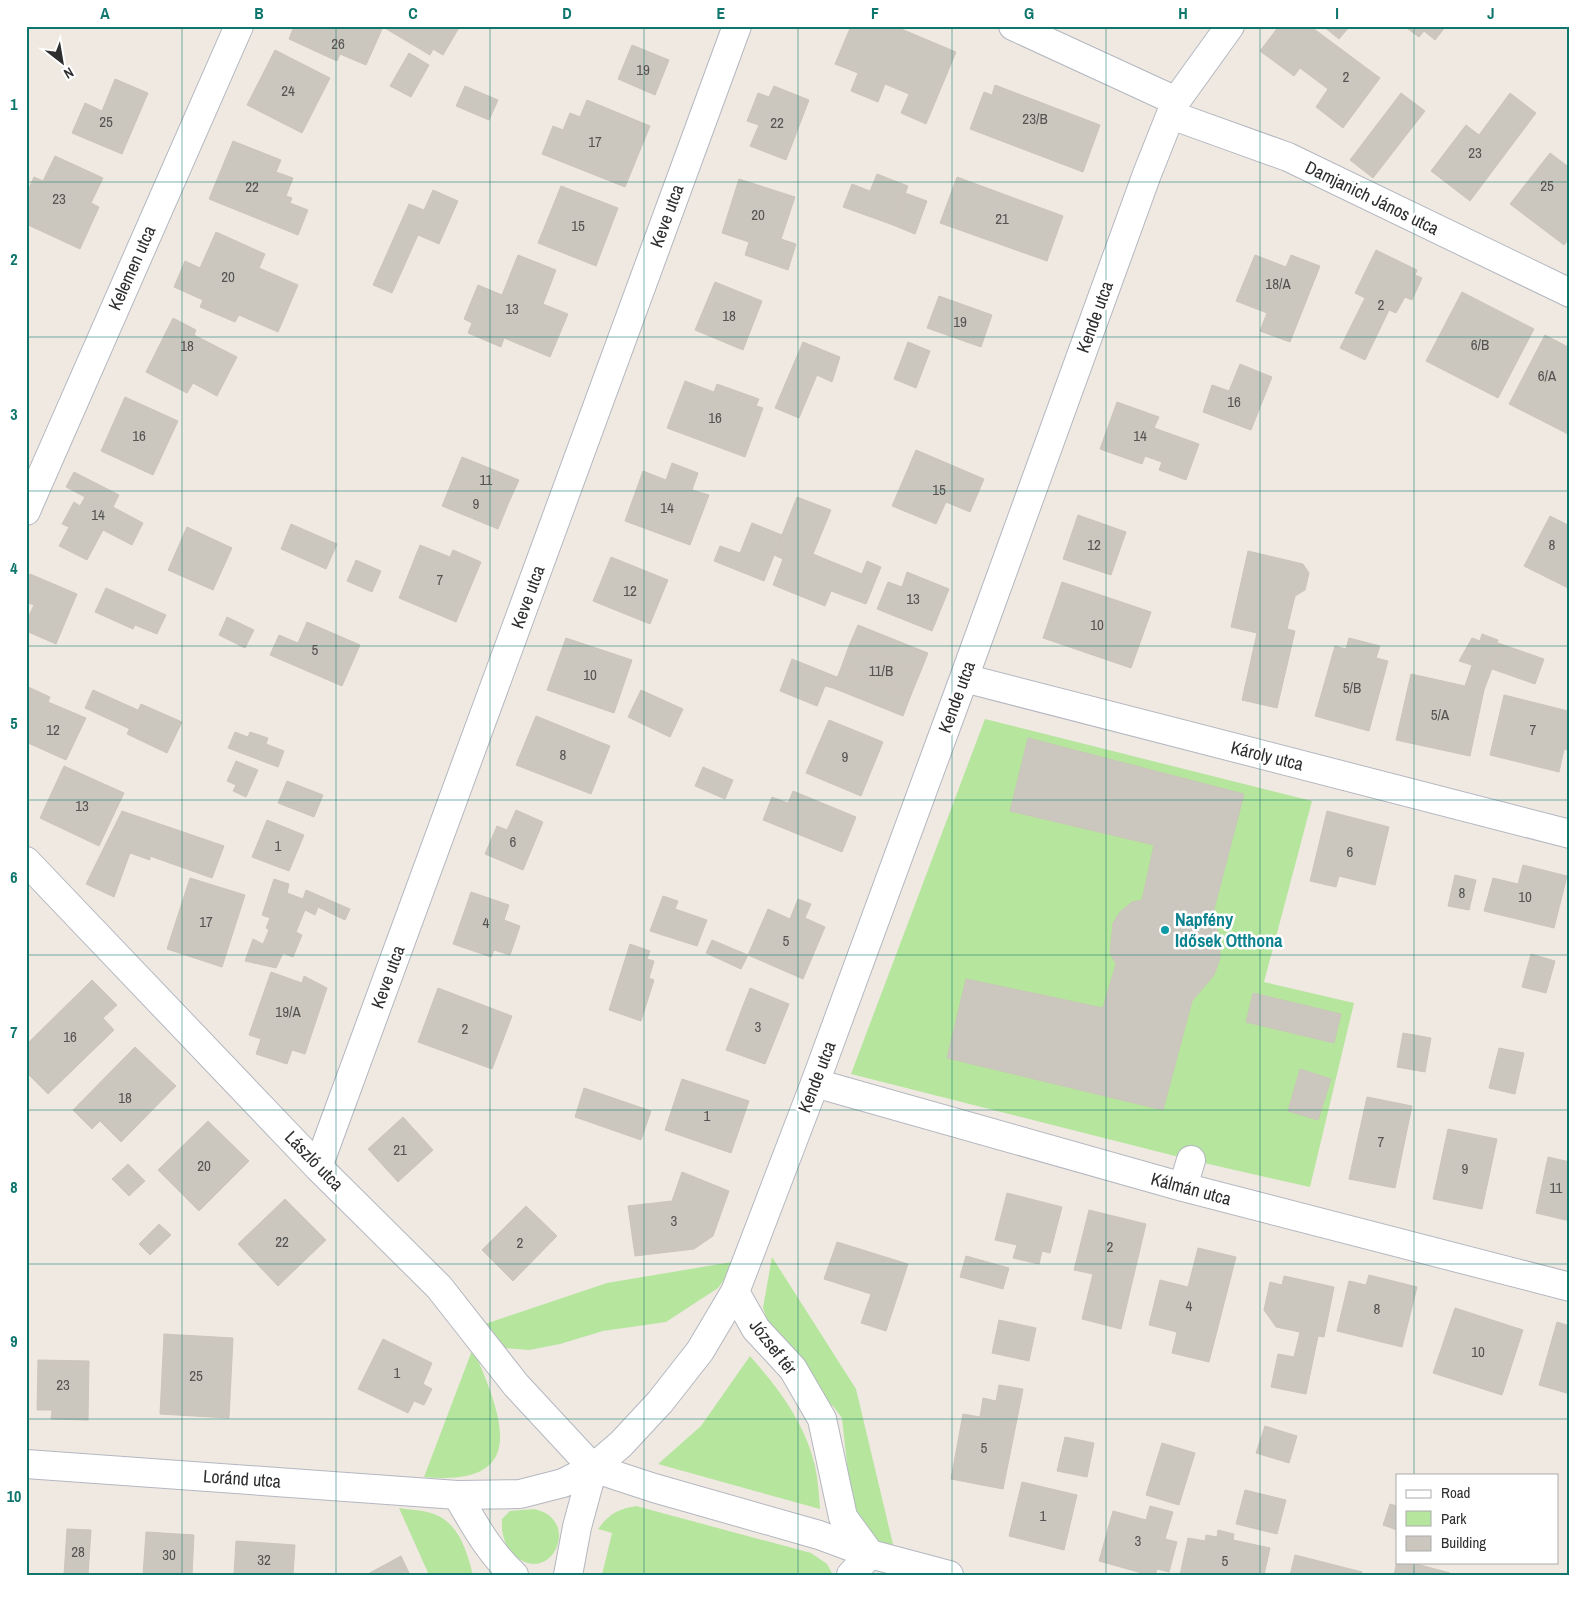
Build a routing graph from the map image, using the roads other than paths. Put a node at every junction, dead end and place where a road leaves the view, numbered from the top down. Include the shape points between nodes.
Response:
1 (239, 26) edge
2 (736, 26) edge
3 (1013, 26) edge
4 (1230, 26) edge
5 (1173, 108) junction
6 (1570, 293) edge
7 (26, 511) edge
8 (964, 678) junction
9 (1570, 834) edge
10 (26, 861) edge
11 (815, 1083) junction
12 (1191, 1160) dead end
13 (318, 1167) junction
14 (1184, 1187) junction
15 (1570, 1287) edge
16 (735, 1292) junction
17 (26, 1464) edge
18 (594, 1468) junction
19 (457, 1495) junction
20 (870, 1554) junction
21 (514, 1575) edge
22 (568, 1575) edge
23 (851, 1575) edge
24 (949, 1575) edge

1 - 7 street, Kelemen utca
2 - 13 street, Keve utca
3 - 5 street, Damjanich János utca
4 - 5 street, Kende utca
5 - 6 street, Damjanich János utca via 1288,157
5 - 8 street, Kende utca
8 - 9 street, Károly utca
8 - 11 street, Kende utca
10 - 13 street, László utca
11 - 14 street, Kálmán utca
11 - 16 street, Kende utca
12 - 14 street
13 - 18 street, László utca via 439,1288 516,1385
14 - 15 street, Kálmán utca
16 - 18 street via 700,1352 660,1402
16 - 20 street, József tér via 756,1329 793,1369 822,1419 842,1517
17 - 19 street, Loránd utca
18 - 19 street via 563,1483 520,1494
18 - 20 street via 819,1535
18 - 22 street via 577,1527
19 - 21 street via 498,1561
20 - 23 street
20 - 24 street

